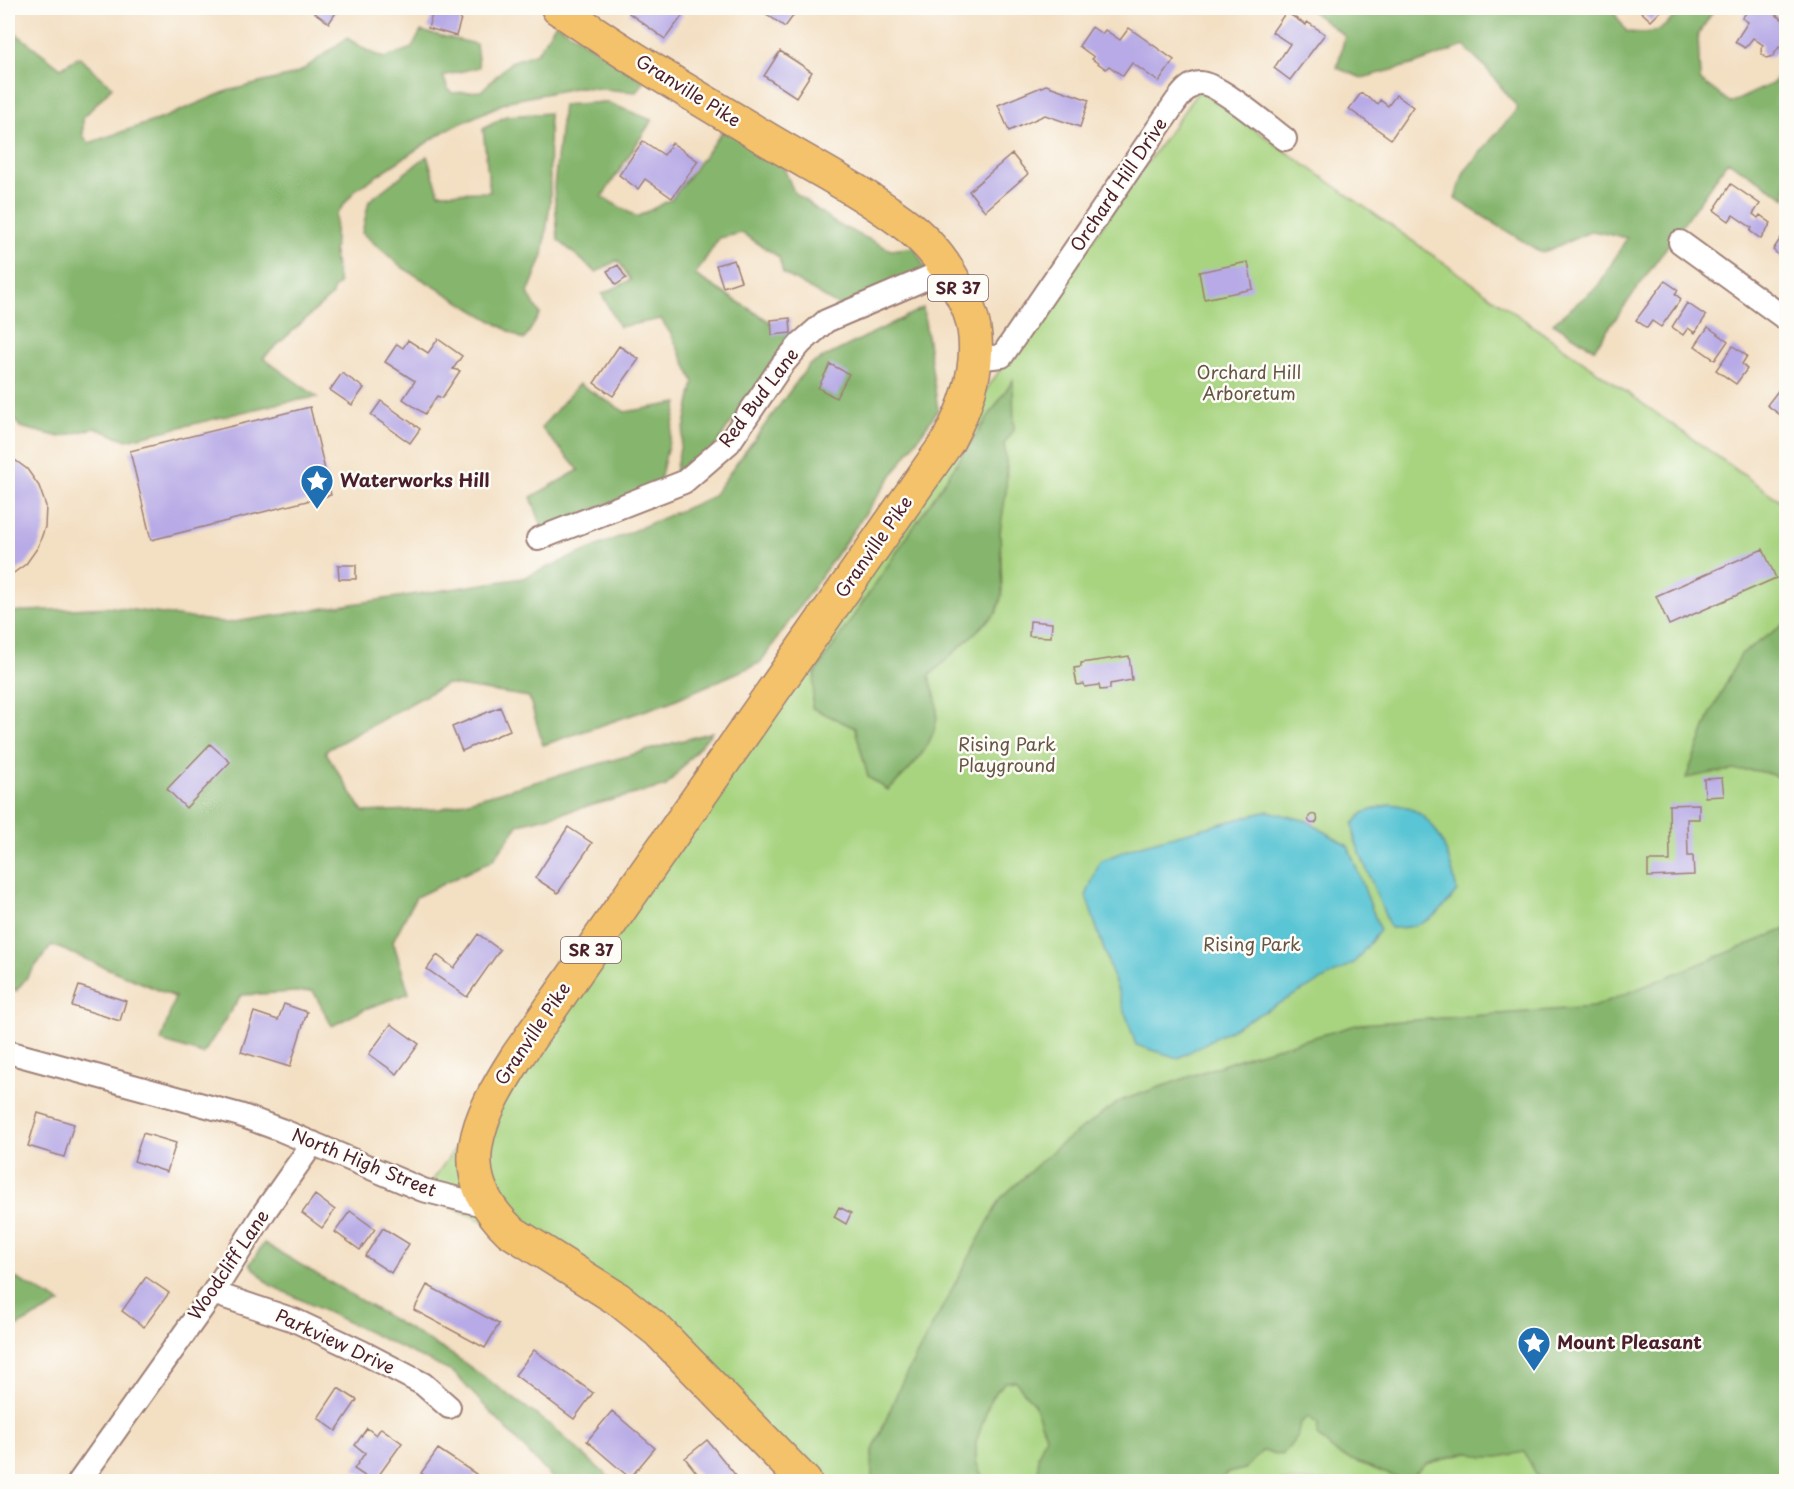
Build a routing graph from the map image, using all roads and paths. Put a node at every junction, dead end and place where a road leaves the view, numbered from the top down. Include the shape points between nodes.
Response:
1 (558, 8) edge
2 (1285, 140) dead end
3 (1680, 242) dead end
4 (948, 268) junction
5 (1786, 319) edge
6 (975, 359) junction
7 (538, 539) dead end
8 (8, 1052) edge
9 (313, 1143) junction
10 (487, 1206) junction
11 (213, 1293) junction
12 (449, 1407) dead end
13 (79, 1482) edge
14 (805, 1482) edge

1 - 4 highway, Granville Pike / SR 37 via 903,222
2 - 6 street, Orchard Hill Drive via 1209,85 1191,86 1174,103 1002,356
3 - 5 street
4 - 6 highway, Granville Pike / SR 37 via 969,310
4 - 7 street, Red Bud Lane via 826,321 782,365 729,443 684,482
6 - 10 highway, Granville Pike / SR 37 via 967,400 948,441 492,1095 478,1130 475,1155 476,1183
8 - 9 street, North High Street via 198,1102
9 - 10 street, North High Street via 423,1190
9 - 11 street, Woodcliff Lane
10 - 14 highway, SR 37 via 510,1231 618,1299 658,1330
11 - 12 street, Parkview Drive via 294,1320 362,1352 423,1384
11 - 13 street, Woodcliff Lane

